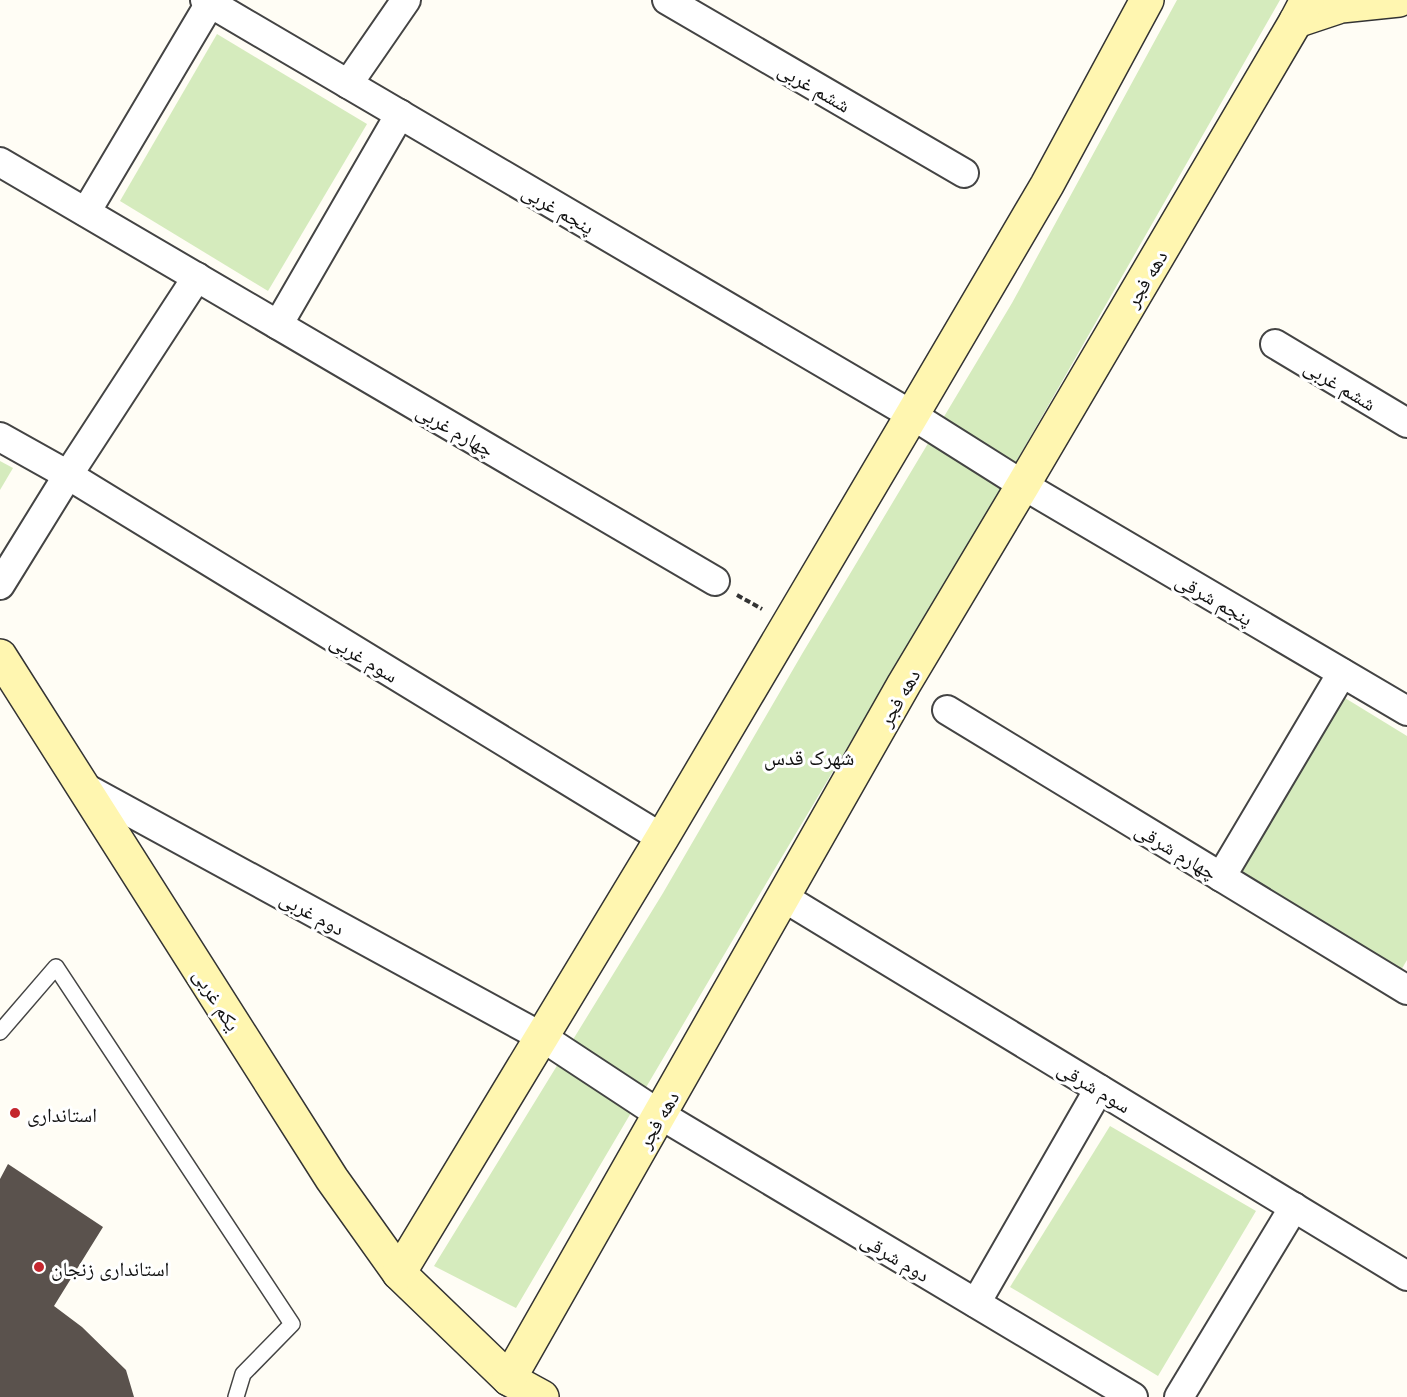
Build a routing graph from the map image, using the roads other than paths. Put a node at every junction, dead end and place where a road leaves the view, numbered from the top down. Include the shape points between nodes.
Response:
1 (406, 0) edge
2 (667, 0) edge
3 (1147, 0) edge
4 (1399, 0) edge
5 (208, 2) edge
6 (1301, 10) edge
7 (348, 84) junction
8 (400, 114) junction
9 (0, 162) edge
10 (964, 173) dead end
11 (86, 212) junction
12 (197, 277) junction
13 (278, 325) junction
14 (1275, 344) dead end
15 (912, 415) junction
16 (1407, 423) edge
17 (0, 437) edge
18 (68, 475) junction
19 (1023, 485) junction
20 (715, 581) dead end
21 (0, 585) edge
22 (0, 656) edge
23 (1342, 673) junction
24 (947, 710) dead end
25 (1407, 711) edge
26 (84, 787) junction
27 (662, 838) junction
28 (1221, 877) junction
29 (783, 897) junction
30 (1407, 990) edge
31 (0, 1032) edge
32 (542, 1037) junction
33 (1099, 1089) junction
34 (659, 1114) junction
35 (1294, 1208) junction
36 (399, 1273) junction
37 (1407, 1276) edge
38 (976, 1303) junction
39 (509, 1379) junction
40 (236, 1397) edge
41 (542, 1397) edge
42 (1133, 1397) edge
43 (1179, 1397) edge

1 - 7 street
2 - 10 street, ششم غربی
3 - 15 street via 1047,185
4 - 6 street, دهه فجر
5 - 7 street, پنجم غربی
5 - 11 street
6 - 19 street, دهه فجر
7 - 8 street, پنجم غربی
8 - 13 street
8 - 15 street, پنجم غربی
9 - 11 street, چهارم غربی
11 - 12 street, چهارم غربی
12 - 13 street, چهارم غربی
12 - 18 street
13 - 20 street, چهارم غربی
14 - 16 street, ششم غربی
15 - 19 street, پنجم غربی
15 - 27 street
17 - 18 street, سوم غربی
18 - 21 street
18 - 27 street, سوم غربی
19 - 23 street, پنجم شرقی
19 - 29 street, دهه فجر
22 - 26 street, یکم غربی
23 - 25 street, پنجم شرقی
23 - 28 street
24 - 28 street, چهارم شرقی
26 - 32 street, دوم غربی
26 - 36 street, یکم غربی via 332,1179
27 - 32 street
28 - 30 street, چهارم شرقی
29 - 33 street, سوم شرقی
29 - 34 street, دهه فجر
31 - 40 lane via 56,967 292,1324 243,1374
32 - 34 street, دوم غربی
32 - 36 street
33 - 35 street, سوم شرقی
33 - 38 street
34 - 38 street, دوم شرقی
34 - 39 street, دهه فجر
35 - 37 street, سوم شرقی
35 - 43 street
36 - 39 street, یکم غربی
38 - 42 street, دوم شرقی
39 - 41 street, یکم غربی

